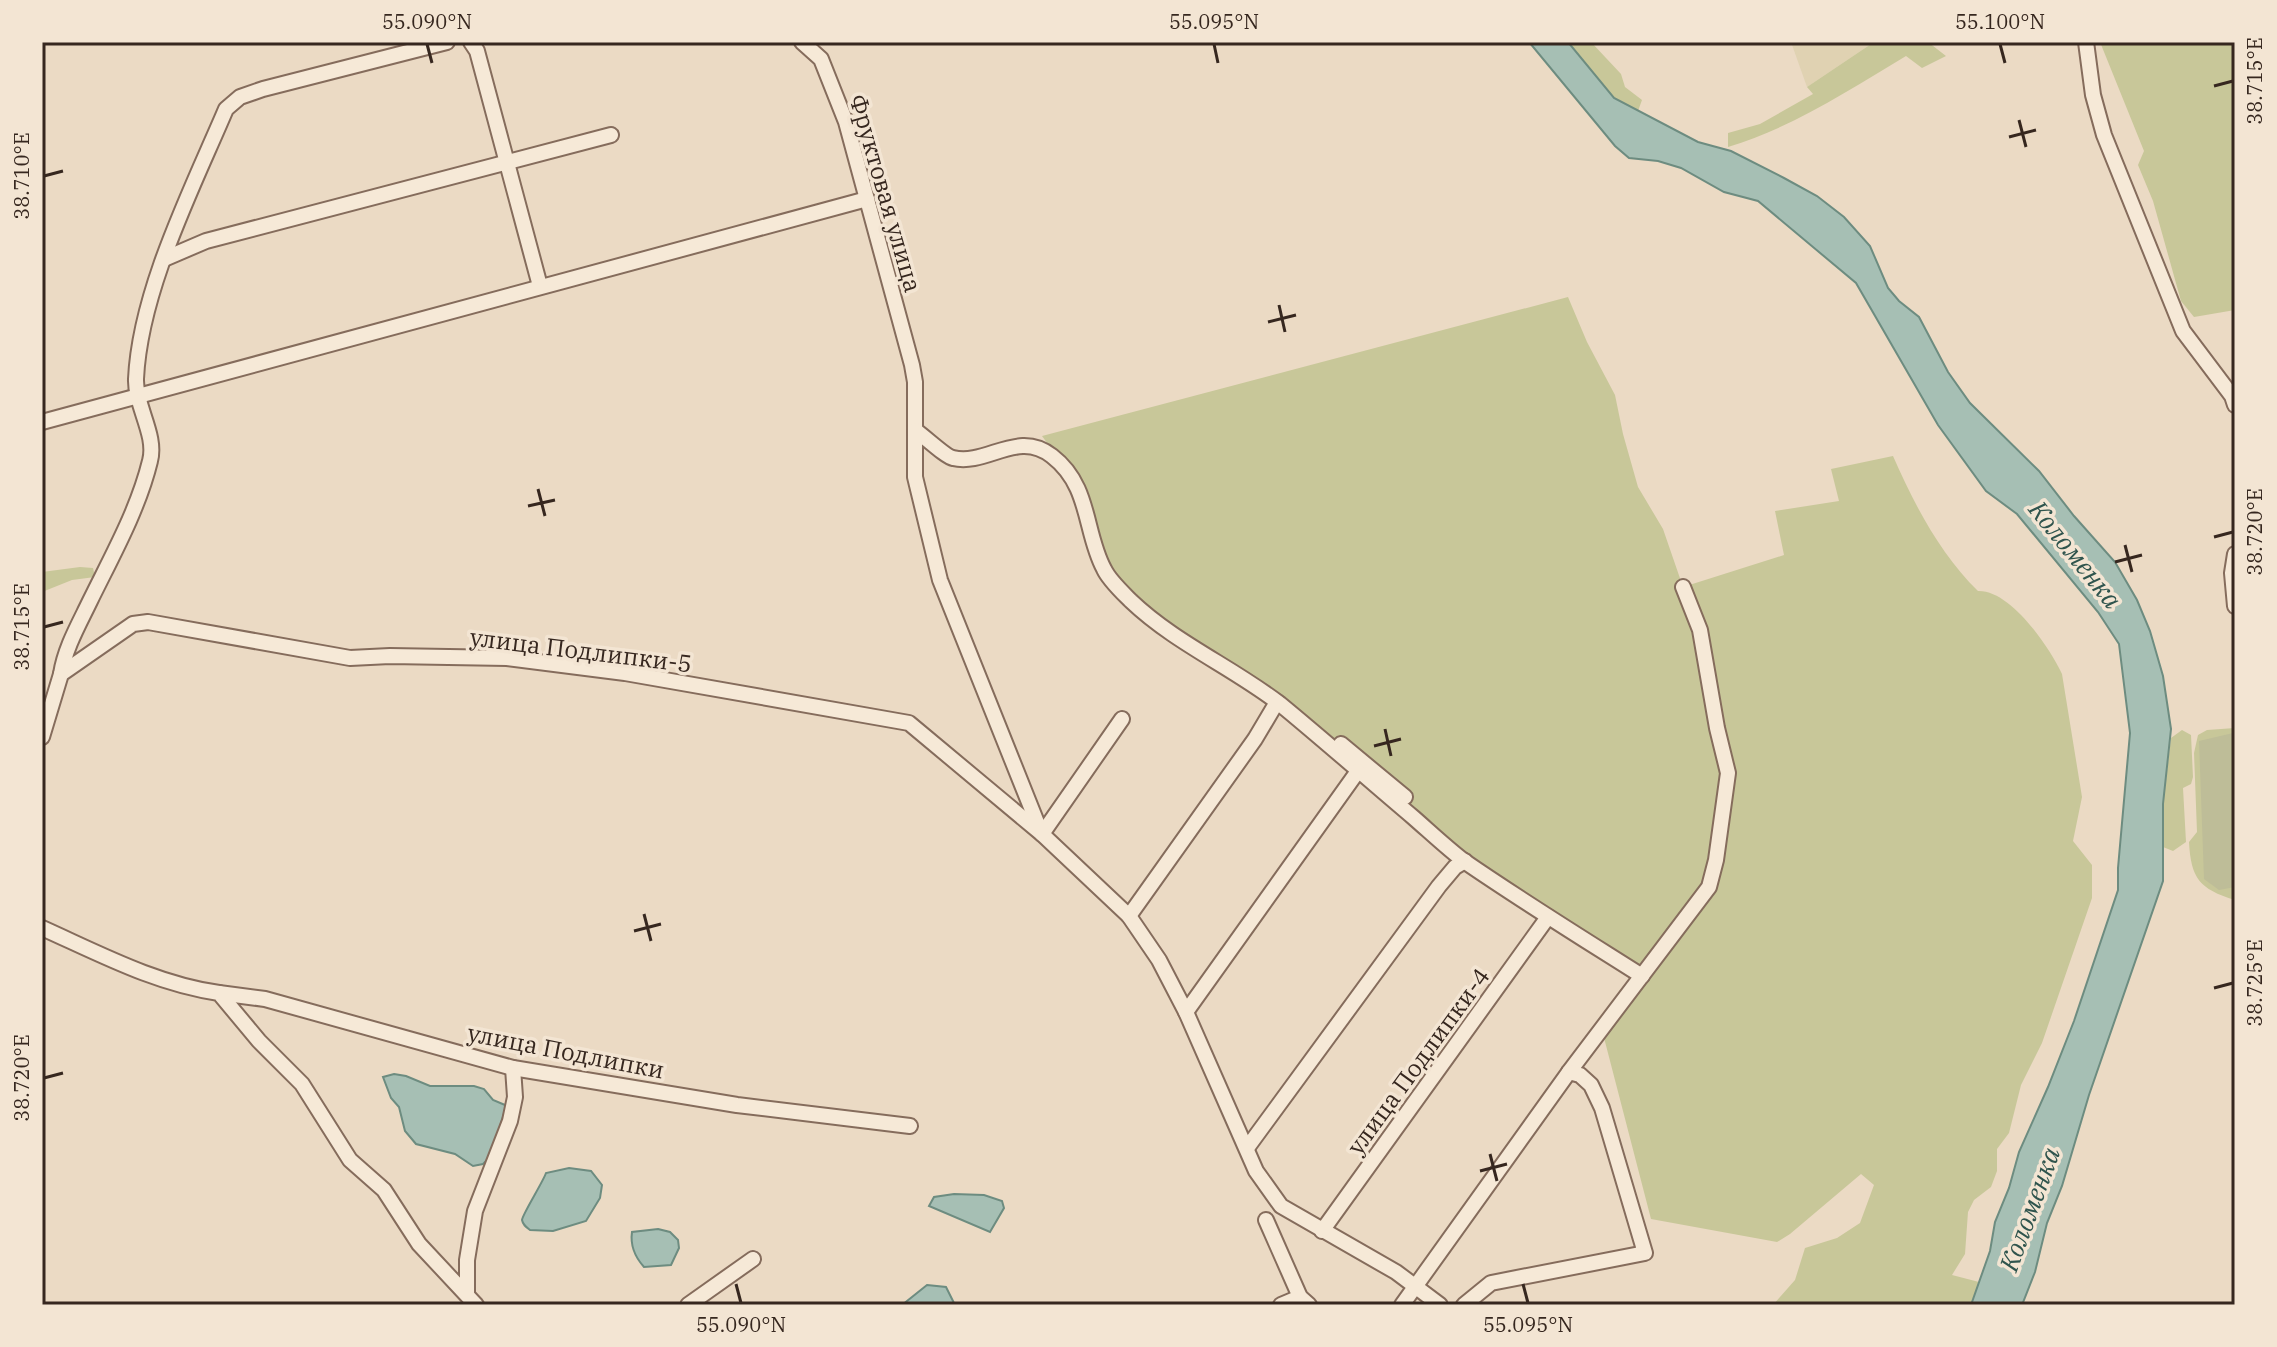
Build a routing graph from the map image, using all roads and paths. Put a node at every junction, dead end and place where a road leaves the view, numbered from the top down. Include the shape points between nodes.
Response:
1 (447, 42) edge
2 (471, 42) edge
3 (802, 42) edge
4 (2086, 42) edge
5 (611, 135) dead end
6 (506, 162) junction
7 (867, 199) junction
8 (164, 259) junction
9 (540, 286) junction
10 (137, 396) junction
11 (2235, 405) edge
12 (42, 422) edge
13 (915, 430) junction
14 (2235, 554) edge
15 (1105, 572) junction
16 (1683, 587) dead end
17 (2235, 606) edge
18 (61, 674) junction
19 (1277, 702) junction
20 (1122, 719) dead end
21 (42, 737) edge
22 (1358, 771) junction
23 (1042, 834) junction
24 (1470, 864) junction
25 (1129, 916) junction
26 (1548, 917) junction
27 (42, 928) edge
28 (1642, 976) junction
29 (219, 993) junction
30 (1186, 1012) junction
31 (513, 1068) junction
32 (1569, 1072) junction
33 (910, 1126) dead end
34 (1247, 1148) junction
35 (1266, 1220) dead end
36 (1322, 1231) junction
37 (753, 1259) dead end
38 (1415, 1287) junction
39 (471, 1299) edge
40 (705, 1300) edge
41 (1305, 1301) edge
42 (688, 1305) edge
43 (1281, 1305) edge
44 (1402, 1305) edge
45 (1440, 1305) edge
46 (1464, 1305) edge

1 - 8 street via 240,97 226,109
2 - 6 street
3 - 7 street, Фруктовая улица via 821,59 830,78
4 - 11 street via 2104,135 2183,331
5 - 6 street
6 - 8 street via 206,241
6 - 9 street
7 - 9 street
7 - 13 street, Фруктовая улица via 912,365
8 - 10 street via 141,340
9 - 10 street
10 - 12 street
10 - 18 street via 152,452 150,465
13 - 15 street via 953,458 1020,445 1051,454 1067,470 1087,510
13 - 23 street, Фруктовая улица via 915,477 940,580
14 - 17 street
15 - 19 street via 1173,635
15 - 24 street via 1359,758 1450,836
16 - 28 street via 1700,630 1728,791 1709,887
18 - 21 street
18 - 23 street, улица Подлипки-5 via 133,624 148,622 350,658 507,658 625,673 909,723
19 - 22 street
19 - 25 street
20 - 23 street
22 - 24 street
22 - 30 street
23 - 25 street
24 - 26 street
24 - 34 street via 1455,867 1439,886
25 - 30 street
26 - 28 street
26 - 36 street, улица Подлипки-4
27 - 29 street, улица Подлипки via 142,974
28 - 32 street
29 - 31 street, улица Подлипки via 265,999
29 - 39 street via 302,1084 350,1160 384,1190 419,1244
30 - 34 street
31 - 33 street, улица Подлипки via 737,1105
31 - 39 street via 510,1121 475,1211 467,1260
32 - 38 street
32 - 46 street via 1591,1085 1602,1108 1645,1253 1491,1283
34 - 36 street via 1281,1206
35 - 41 street
36 - 38 street
37 - 40 street
38 - 44 street
38 - 45 street
40 - 42 street
41 - 43 street

